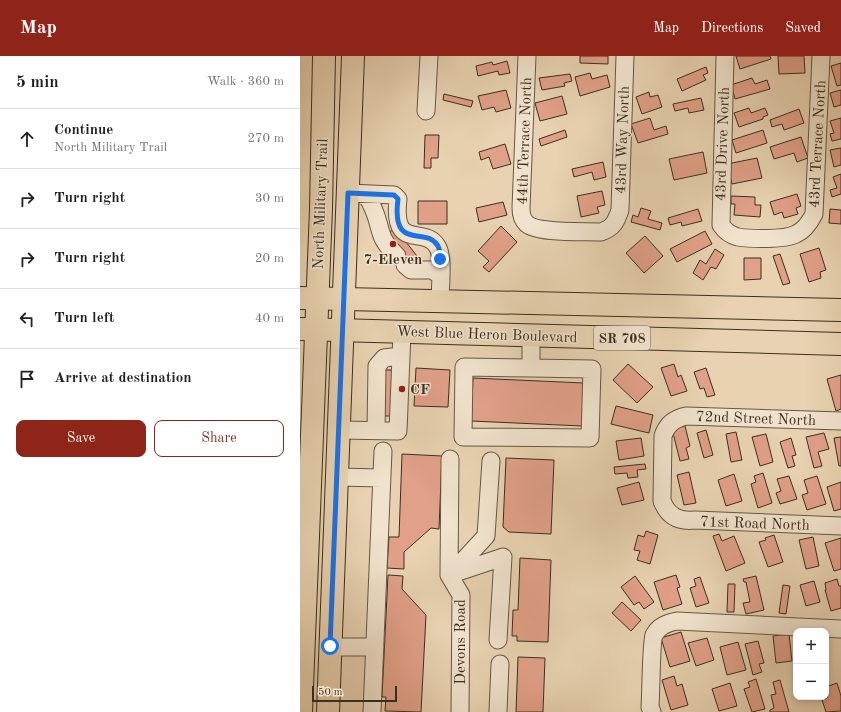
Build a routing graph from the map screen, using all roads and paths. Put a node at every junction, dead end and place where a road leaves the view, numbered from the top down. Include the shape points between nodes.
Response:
1 (324, 56) edge
2 (353, 56) edge
3 (429, 56) edge
4 (527, 56) edge
5 (625, 56) edge
6 (725, 56) edge
7 (821, 56) edge
8 (426, 111) dead end
9 (356, 193) junction
10 (615, 224) joint
11 (804, 229) joint
12 (440, 275) junction
13 (308, 298) edge
14 (343, 299) junction
15 (440, 301) junction
16 (841, 310) edge
17 (308, 329) edge
18 (342, 330) junction
19 (402, 332) junction
20 (531, 335) junction
21 (841, 344) edge
22 (400, 356) junction
23 (531, 368) junction
24 (841, 421) edge
25 (338, 430) junction
26 (376, 430) junction
27 (306, 439) edge
28 (383, 452) dead end
29 (450, 459) dead end
30 (491, 461) dead end
31 (337, 477) junction
32 (382, 478) junction
33 (671, 515) joint
34 (841, 526) edge
35 (449, 575) junction
36 (841, 628) edge
37 (498, 640) dead end
38 (330, 646) junction
39 (375, 647) junction
40 (302, 652) edge
41 (500, 664) dead end
42 (301, 712) edge
43 (328, 712) edge
44 (372, 712) edge
45 (460, 712) edge
46 (498, 712) edge
47 (652, 712) edge

1 - 13 main road, North Military Trail via 321,209
2 - 9 main road, North Military Trail
3 - 8 street
4 - 10 street, 44th Terrace North via 520,208 522,217 536,230 601,232
5 - 10 street, 43rd Way North via 620,210
6 - 11 street, 43rd Drive North via 721,225 725,231 737,237 781,238 797,234
7 - 11 street, 43rd Terrace North via 814,214
9 - 12 street via 374,208 386,246 401,261 411,270 432,270
9 - 12 street via 394,195 398,199 398,224 405,232 432,240 438,247
9 - 14 main road, North Military Trail
12 - 15 street
13 - 14 main road, West Blue Heron Boulevard / SR 708
13 - 17 main road, North Military Trail
14 - 15 main road, West Blue Heron Boulevard / SR 708
14 - 18 main road, North Military Trail
15 - 16 main road, West Blue Heron Boulevard / SR 708
17 - 18 main road, West Blue Heron Boulevard / SR 708
17 - 27 main road, North Military Trail
18 - 19 main road, West Blue Heron Boulevard / SR 708
18 - 25 main road, North Military Trail
19 - 20 main road, West Blue Heron Boulevard / SR 708
19 - 22 street
20 - 21 main road, West Blue Heron Boulevard / SR 708
20 - 23 street
22 - 26 street via 384,358 377,366
22 - 26 street via 398,431
23 - 23 street via 592,369 590,438 463,437 464,367
24 - 33 street, 72nd Street North via 686,416 671,422 663,436 662,494 664,505
25 - 26 street
25 - 31 main road, North Military Trail
27 - 40 main road, North Military Trail
28 - 32 street
29 - 35 street
30 - 35 street via 486,536
31 - 32 street
31 - 38 main road, North Military Trail
32 - 39 street
33 - 34 street, 71st Road North via 687,521
35 - 37 street via 503,557
35 - 45 street, Devons Road via 461,595
36 - 47 street via 677,621 662,626 654,636 650,707
38 - 39 street
38 - 43 main road, North Military Trail
39 - 44 street
40 - 42 main road, North Military Trail
41 - 46 street

